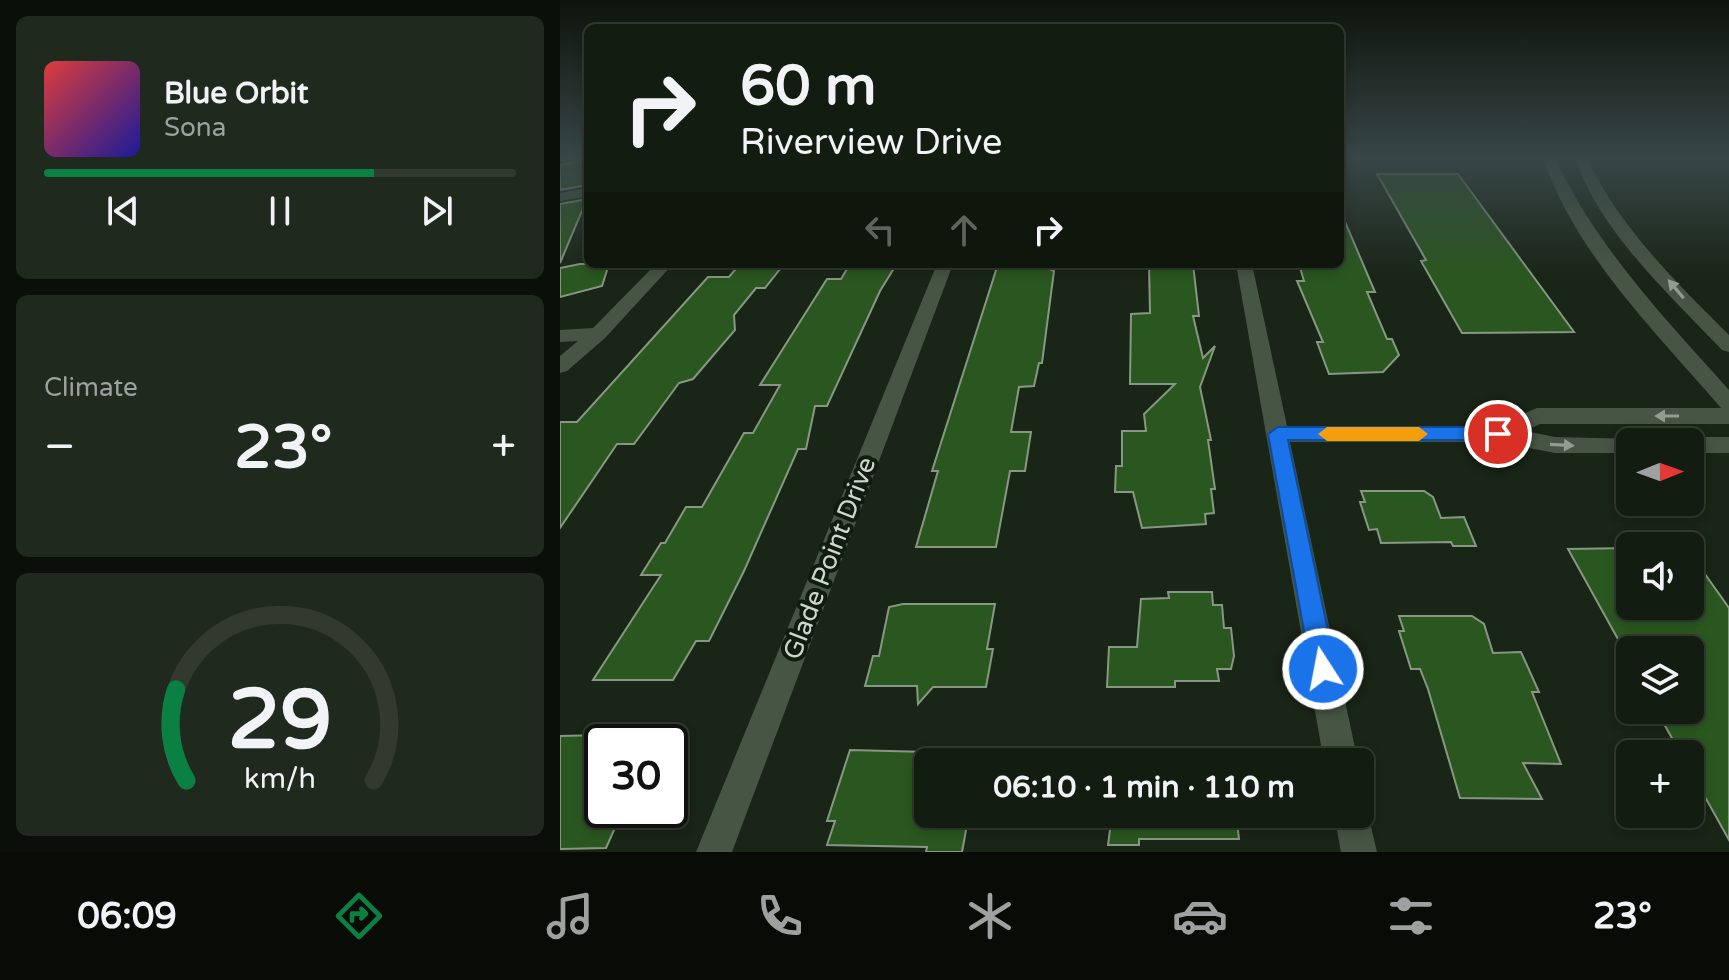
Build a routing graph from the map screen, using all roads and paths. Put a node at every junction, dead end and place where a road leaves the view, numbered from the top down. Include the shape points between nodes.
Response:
1 (1567, 198) edge
2 (1603, 198) edge
3 (661, 268) edge
4 (943, 268) edge
5 (1245, 268) edge
6 (598, 334) junction
7 (560, 336) edge
8 (1729, 346) edge
9 (560, 366) edge
10 (1729, 403) edge
11 (1604, 416) junction
12 (1729, 416) edge
13 (1616, 430) edge
14 (1278, 434) junction
15 (1498, 434) junction
16 (1616, 445) edge
17 (1704, 445) edge
18 (1729, 445) edge
19 (1338, 748) edge
20 (1354, 828) edge
21 (714, 852) edge
22 (1359, 852) edge

1 - 10 street via 1643,304
8 -> 2 street via 1683,299
3 - 6 street
4 - 21 street, Glade Point Drive
5 - 14 street
6 - 7 street
6 - 9 street
12 -> 11 street
11 - 13 street
11 - 15 street via 1537,416
14 - 15 street
14 - 19 street
15 -> 16 street via 1555,445
17 - 18 street
20 - 22 street

